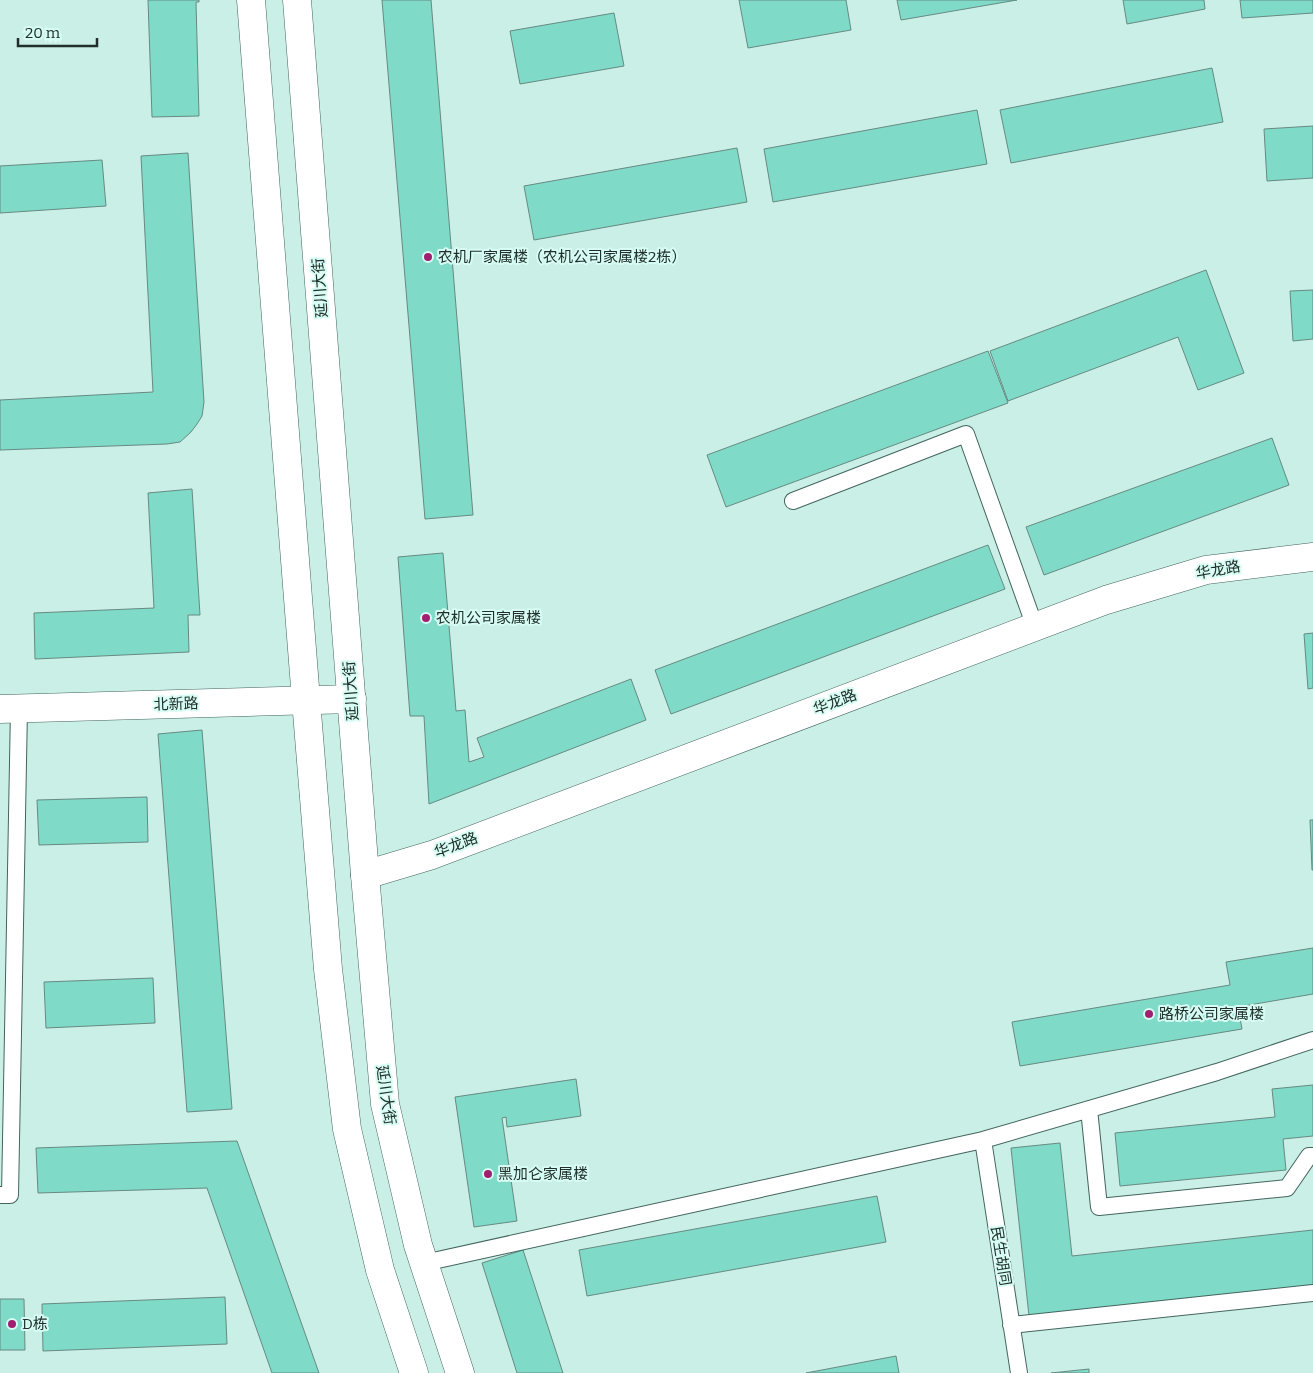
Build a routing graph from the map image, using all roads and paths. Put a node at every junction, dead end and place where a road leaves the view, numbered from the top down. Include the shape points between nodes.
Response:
1 (251, 0) edge
2 (297, 0) edge
3 (793, 501) dead end
4 (1313, 557) edge
5 (1035, 626) junction
6 (352, 699) junction
7 (306, 700) junction
8 (10, 708) edge
9 (365, 875) junction
10 (1313, 1040) edge
11 (1089, 1109) junction
12 (983, 1140) junction
13 (1313, 1156) edge
14 (0, 1195) edge
15 (424, 1262) junction
16 (1313, 1293) edge
17 (1011, 1325) junction
18 (414, 1373) edge
19 (460, 1373) edge
20 (1019, 1373) edge

1 - 7 main road
2 - 6 main road, 延川大街
3 - 5 lane via 966,434
4 - 5 main road, 华龙路 via 1206,570 1106,600
5 - 9 main road, 华龙路 via 432,855
6 - 7 main road, 北新路
6 - 9 main road, 延川大街
7 - 8 main road, 北新路
7 - 18 main road via 328,969 347,1129 380,1270
8 - 14 lane via 10,1195
9 - 15 main road, 延川大街 via 385,1104
10 - 11 lane
11 - 12 lane
11 - 13 lane via 1100,1208 1287,1188 1309,1156
12 - 15 lane
12 - 17 lane, 民生胡同
15 - 19 main road, 延川大街
16 - 17 lane
17 - 20 lane, 民生胡同

